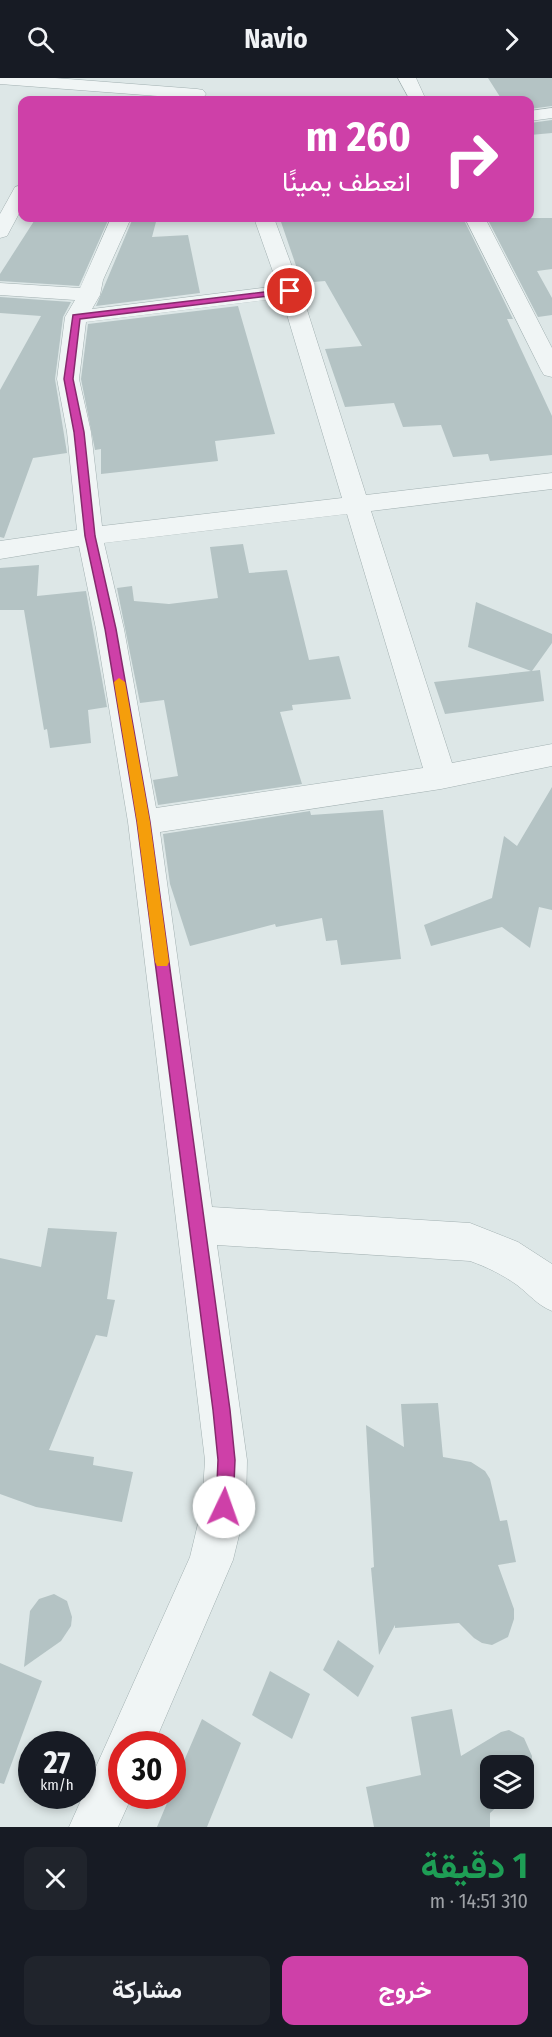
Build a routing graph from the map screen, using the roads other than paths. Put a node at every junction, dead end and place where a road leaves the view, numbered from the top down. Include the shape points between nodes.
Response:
1 (407, 78) edge
2 (0, 79) edge
3 (79, 88) edge
4 (197, 91) edge
5 (416, 96) edge
6 (552, 113) edge
7 (534, 115) edge
8 (18, 198) edge
9 (119, 222) edge
10 (265, 222) edge
11 (478, 222) edge
12 (0, 232) edge
13 (0, 289) edge
14 (290, 291) junction
15 (83, 306) junction
16 (552, 370) edge
17 (552, 481) edge
18 (355, 503) junction
19 (90, 536) junction
20 (0, 550) edge
21 (552, 755) edge
22 (441, 777) junction
23 (143, 822) junction
24 (197, 1225) junction
25 (552, 1291) edge
26 (136, 1731) edge
27 (108, 1794) edge
28 (93, 1827) edge

1 - 5 street
2 - 3 street
3 - 4 street
6 - 7 street
8 - 12 street
9 - 15 street
10 - 14 street
11 - 16 street
13 - 15 street
14 - 15 street
14 - 18 street
15 - 19 street via 68,379 79,432
17 - 18 street
18 - 19 street
18 - 22 street
19 - 20 street
19 - 23 street
21 - 22 street
22 - 23 street
23 - 24 street
24 - 25 street via 470,1242 503,1254 536,1274
24 - 26 street via 226,1460 224,1507 212,1560
27 - 28 street

